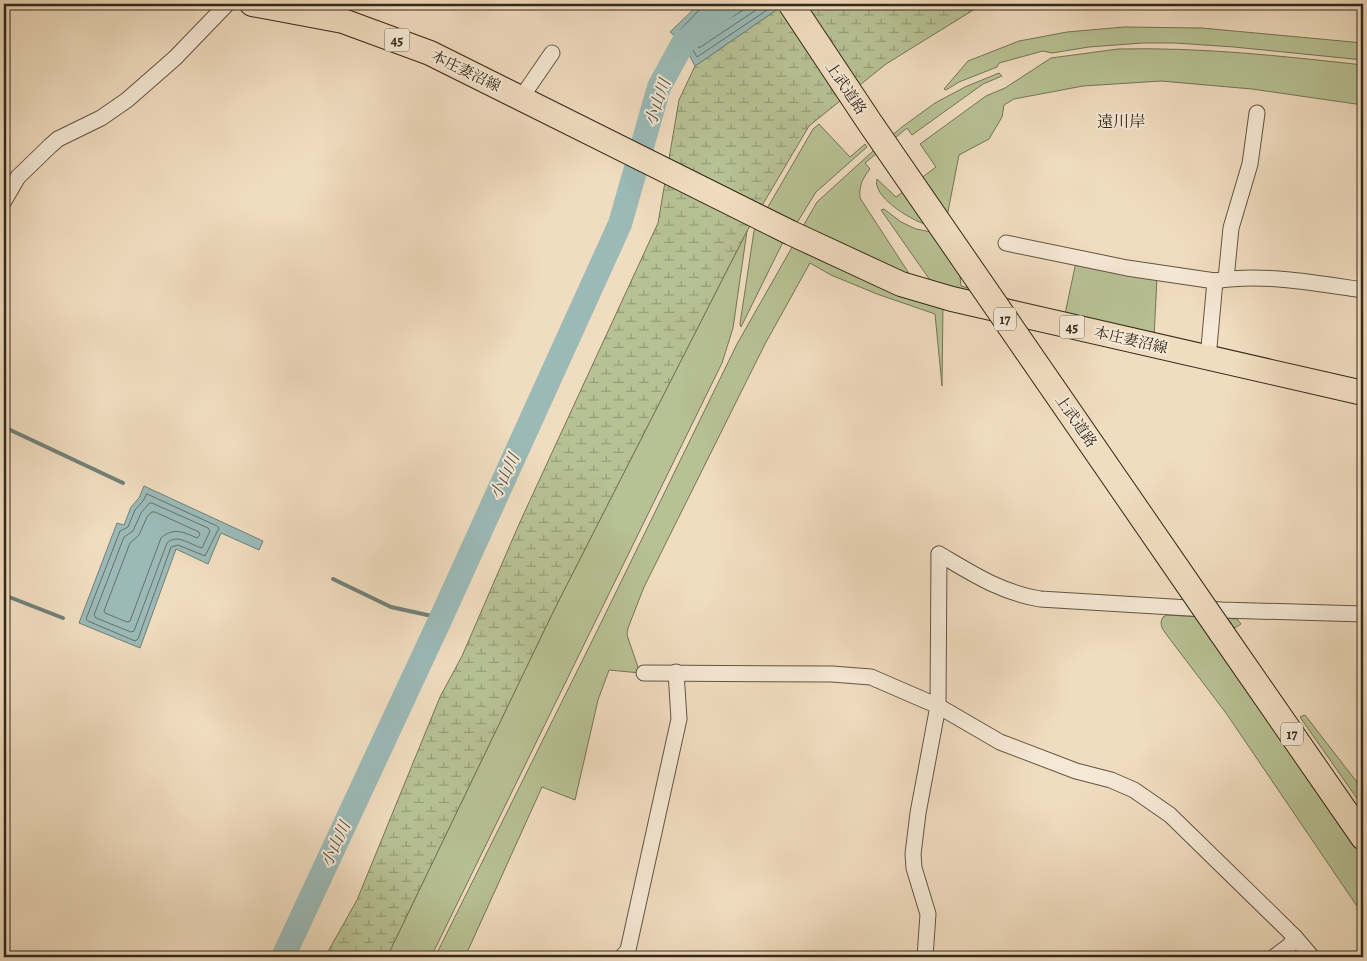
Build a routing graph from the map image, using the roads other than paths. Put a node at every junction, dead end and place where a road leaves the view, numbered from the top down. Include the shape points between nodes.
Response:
1 (227, 4) edge
2 (252, 4) edge
3 (791, 4) edge
4 (552, 53) dead end
5 (527, 100) junction
6 (1256, 113) dead end
7 (4, 201) edge
8 (1006, 243) dead end
9 (1220, 280) junction
10 (1363, 290) edge
11 (1208, 358) junction
12 (1363, 393) edge
13 (1363, 614) edge
14 (676, 672) junction
15 (644, 673) dead end
16 (938, 706) junction
17 (1363, 837) edge
18 (1295, 937) junction
19 (622, 957) edge
20 (925, 957) edge
21 (1274, 957) edge
22 (1312, 957) edge

1 - 7 street via 175,58 127,100 50,146 18,177
2 - 5 main road, 本庄妻沼線 / 45 via 352,24 430,53
3 - 17 highway, 上武道路 / 17, bridge
4 - 5 street
5 - 11 main road, 本庄妻沼線 / 45 via 791,234 900,284
6 - 9 street via 1250,164
8 - 9 street via 1127,268
9 - 10 street via 1292,279
9 - 11 street
11 - 12 main road, 本庄妻沼線 / 45
13 - 16 street via 1222,610 1040,599 993,585 939,554
14 - 15 street
14 - 16 street via 871,677
14 - 19 street via 680,719 628,950
16 - 18 street via 1000,742 1076,771 1111,780 1140,794 1170,815
16 - 20 street via 913,854 928,914
18 - 21 street
18 - 22 street

